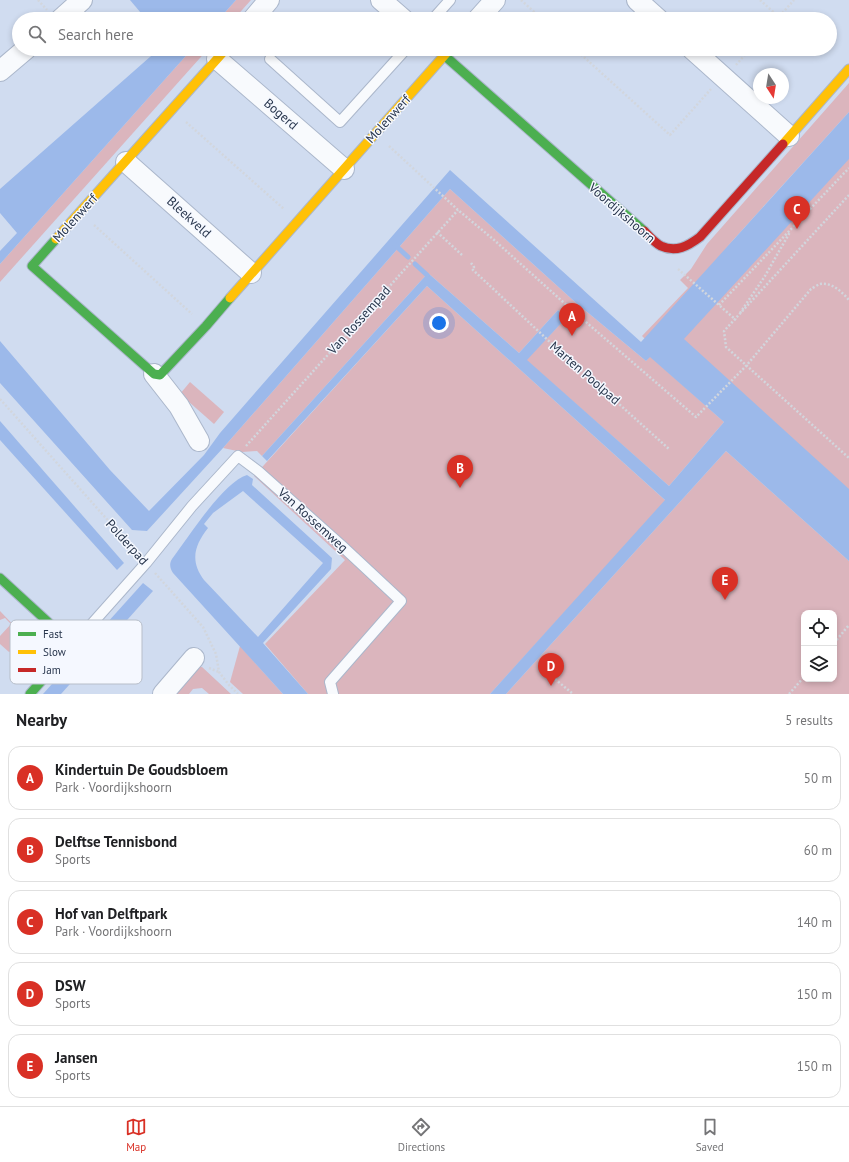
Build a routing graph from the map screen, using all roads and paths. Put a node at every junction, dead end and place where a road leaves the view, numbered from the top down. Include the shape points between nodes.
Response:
1 (82, 0) edge
2 (269, 0) edge
3 (381, 0) edge
4 (450, 0) edge
5 (495, 0) edge
6 (521, 0) edge
7 (637, 0) edge
8 (760, 0) edge
9 (794, 0) edge
10 (69, 12) edge
11 (258, 12) edge
12 (395, 12) edge
13 (439, 12) edge
14 (484, 12) edge
15 (534, 12) edge
16 (650, 12) edge
17 (772, 12) edge
18 (783, 12) edge
19 (18, 56) edge
20 (220, 56) edge
21 (224, 56) edge
22 (400, 56) edge
23 (443, 56) edge
24 (451, 56) edge
25 (583, 56) edge
26 (700, 56) edge
27 (270, 60) dead end
28 (849, 69) edge
29 (0, 71) edge
30 (722, 77) junction
31 (172, 110) junction
32 (375, 134) junction
33 (789, 136) junction
34 (126, 162) junction
35 (849, 168) edge
36 (344, 169) junction
37 (849, 195) edge
38 (458, 210) junction
39 (80, 213) junction
40 (298, 221) junction
41 (792, 228) junction
42 (438, 232) junction
43 (462, 255) dead end
44 (471, 263) dead end
45 (251, 273) junction
46 (690, 279) dead end
47 (849, 300) edge
48 (719, 305) junction
49 (736, 320) junction
50 (206, 326) junction
51 (746, 366) junction
52 (154, 374) junction
53 (0, 399) edge
54 (199, 442) dead end
55 (669, 448) dead end
56 (238, 456) junction
57 (849, 458) edge
58 (146, 563) junction
59 (0, 578) edge
60 (46, 620) edge
61 (95, 620) edge
62 (849, 626) edge
63 (837, 640) edge
64 (194, 658) dead end
65 (556, 679) dead end
66 (801, 680) edge
67 (39, 684) edge
68 (30, 694) edge
69 (163, 694) edge
70 (238, 694) edge
71 (333, 694) edge
72 (573, 694) edge
73 (789, 694) edge

1 - 10 street
2 - 11 street
3 - 12 street
4 - 13 lane
5 - 14 street
6 - 15 path
7 - 16 street
8 - 17 path
9 - 18 path
19 - 29 street
20 - 31 street, Molenwerf
21 - 36 street, Bogerd
22 - 27 lane via 340,122
23 - 32 street, Molenwerf
24 - 33 street, Voordijkshoorn via 661,246 678,250 700,237
25 - 30 path via 670,135
26 - 30 street
28 - 33 street, Voordijkshoorn
30 - 33 street
31 - 34 street, Molenwerf
31 - 40 path
32 - 36 street, Molenwerf
32 - 38 path
34 - 39 street, Molenwerf
34 - 45 street, Bleekveld
35 - 41 path
36 - 40 street, Molenwerf
37 - 49 path
38 - 42 path, Van Rossempad
38 - 51 path via 696,417
39 - 50 path
39 - 52 street, Molenwerf via 32,266
40 - 45 street, Molenwerf
41 - 48 path
41 - 49 path
42 - 43 path
42 - 56 path, Van Rossempad
44 - 55 path, Marten Poolpad via 474,266 472,269 536,329
45 - 50 street, Molenwerf
46 - 48 path
47 - 51 path via 830,285 820,284 811,289
48 - 49 path
49 - 51 path via 724,331 726,347
50 - 52 street, Molenwerf via 160,376
51 - 57 path
52 - 54 street, Molenwerf via 179,406
53 - 58 path, Polderpad
56 - 58 lane via 192,506
56 - 71 lane, Van Rossemweg via 258,471 401,601 330,682
58 - 61 lane
58 - 70 path, Polderpad via 203,627 216,654 219,672
59 - 60 street
62 - 63 path
64 - 69 street
65 - 72 path
66 - 73 path
67 - 68 street

